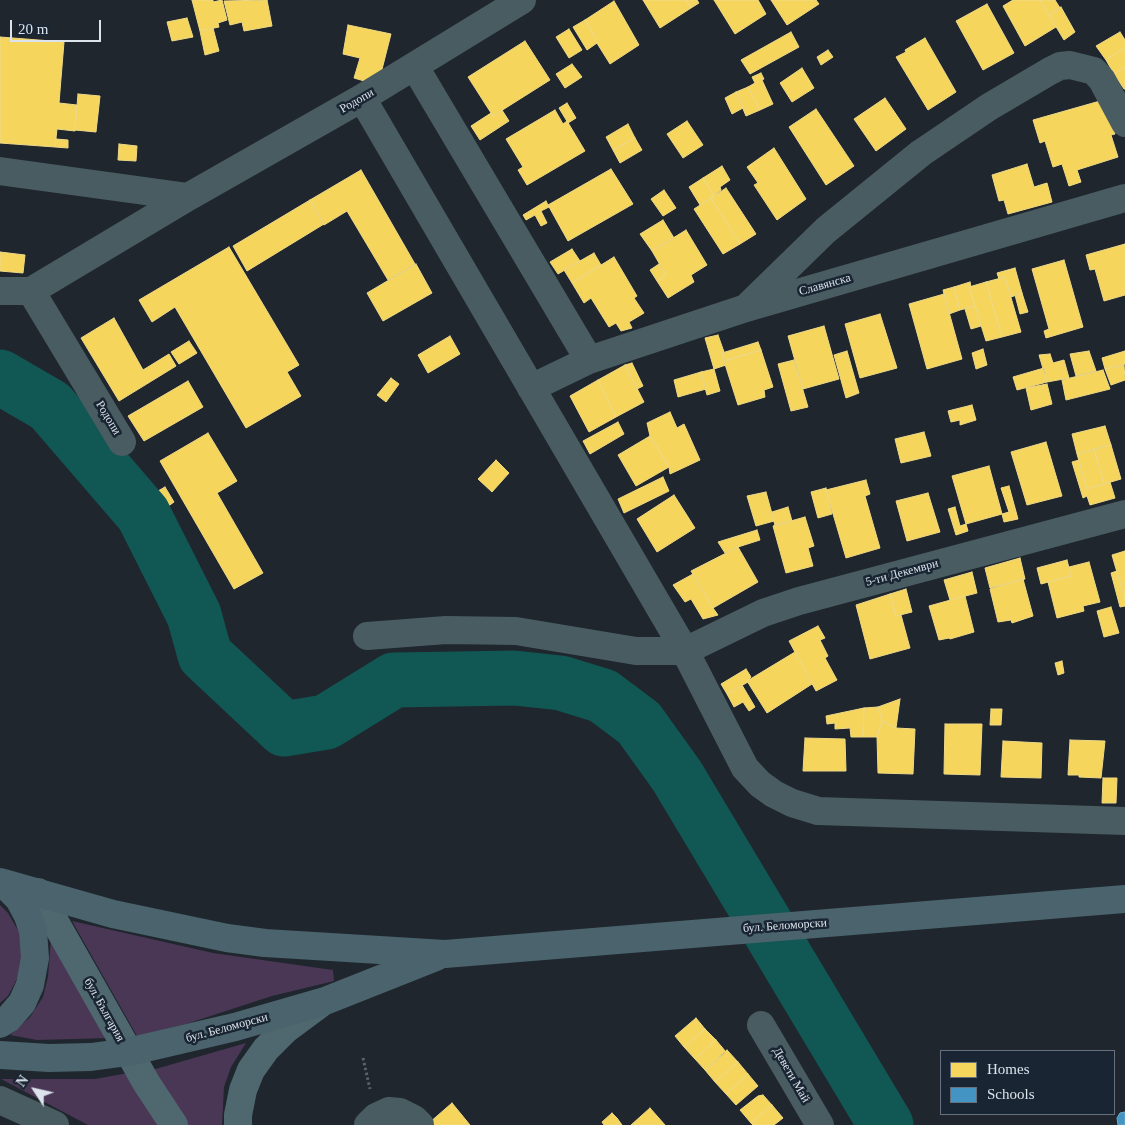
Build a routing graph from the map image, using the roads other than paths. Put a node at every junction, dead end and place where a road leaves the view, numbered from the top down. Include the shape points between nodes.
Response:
1 (522, 0) edge
2 (415, 67) junction
3 (362, 98) junction
4 (1125, 123) edge
5 (0, 171) edge
6 (188, 197) junction
7 (1125, 198) edge
8 (0, 291) edge
9 (31, 291) junction
10 (746, 308) junction
11 (589, 360) junction
12 (531, 388) junction
13 (122, 442) dead end
14 (1125, 514) edge
15 (367, 636) dead end
16 (685, 651) junction
17 (1125, 821) edge
18 (2, 882) edge
19 (38, 892) junction
20 (1125, 899) edge
21 (445, 954) junction
22 (325, 1001) junction
23 (0, 1024) edge
24 (761, 1025) dead end
25 (128, 1052) junction
26 (0, 1055) edge
27 (5, 1110) edge
28 (56, 1125) edge
29 (174, 1125) edge
30 (238, 1125) edge
31 (368, 1125) edge
32 (420, 1125) edge
33 (820, 1125) edge

1 - 2 street, Родопи
2 - 3 street, Родопи
2 - 11 street
3 - 6 street, Родопи
3 - 12 street
4 - 10 street via 1094,71 1070,65 1055,69 989,107 921,153 826,230
5 - 6 street
6 - 9 street, Родопи
7 - 10 street, Славянска
8 - 9 street
9 - 13 street, Родопи
10 - 11 street, Славянска
11 - 12 street, Славянска
12 - 16 street
14 - 16 street, 5-ти Декември via 799,600 763,613
15 - 16 street via 446,630 516,631 636,651
16 - 17 street via 745,768 760,784 792,804 818,811
18 - 19 main road, бул. Беломорски
18 - 23 main road via 19,899 28,916 36,958 22,1003
19 - 21 main road, бул. Беломорски via 113,914 228,938
19 - 25 main road, бул. България
20 - 21 main road, бул. Беломорски
21 - 22 main road, бул. Беломорски
22 - 25 main road, бул. Беломорски via 235,1027
22 - 30 main road via 285,1030 251,1070 243,1090
24 - 33 street, Девети Май
25 - 26 main road, бул. Беломорски via 83,1057
25 - 29 main road, бул. България
27 - 28 street
31 - 32 street via 388,1111 400,1112

